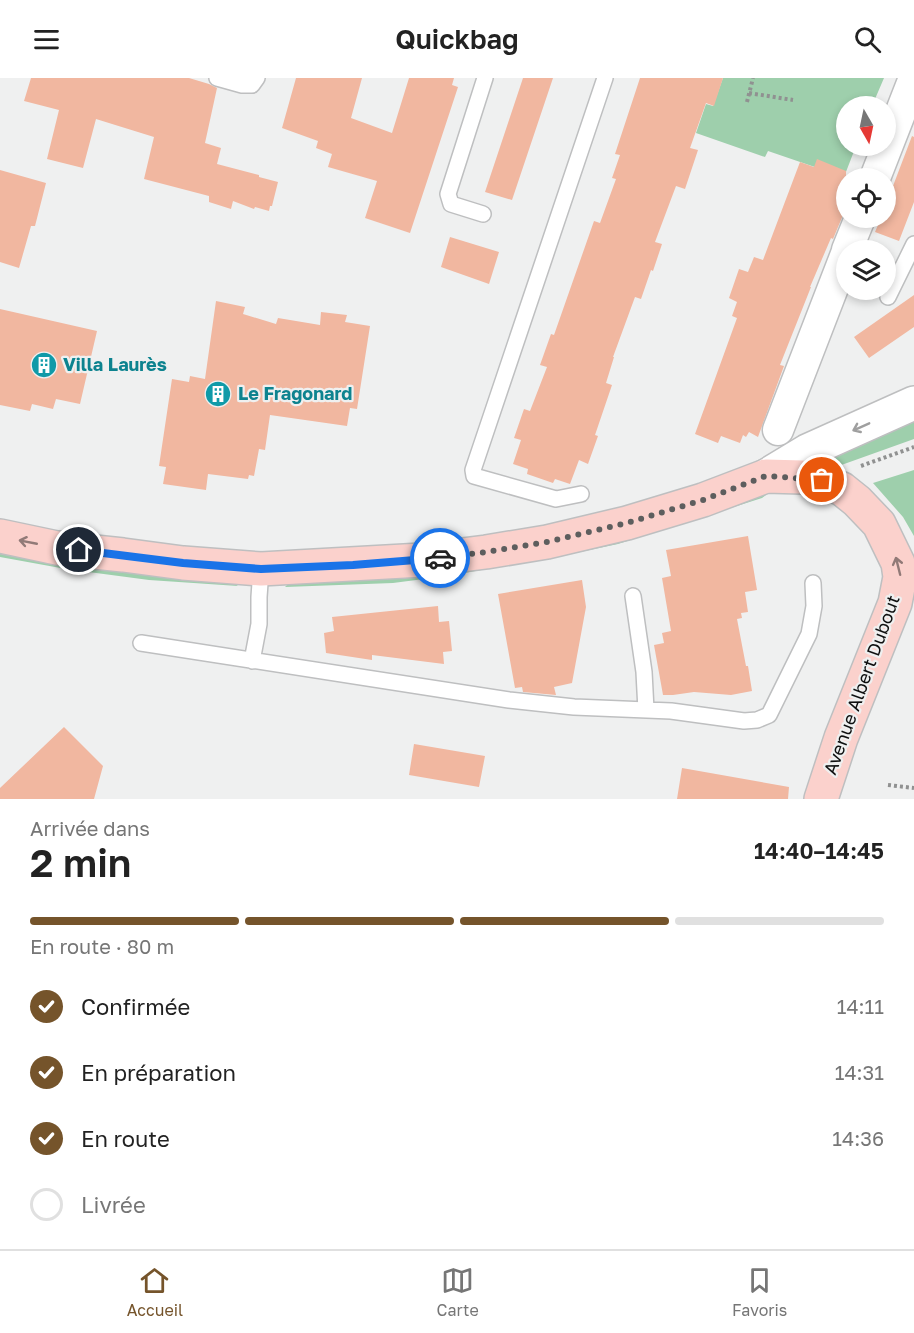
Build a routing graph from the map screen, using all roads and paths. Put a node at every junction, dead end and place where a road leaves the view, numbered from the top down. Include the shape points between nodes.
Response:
1 (217, 78) edge
2 (257, 78) edge
3 (485, 78) edge
4 (605, 78) edge
5 (753, 78) edge
6 (914, 78) edge
7 (749, 93) junction
8 (793, 100) dead end
9 (747, 102) dead end
10 (879, 168) edge
11 (483, 214) dead end
12 (914, 244) edge
13 (836, 280) edge
14 (896, 281) edge
15 (914, 403) edge
16 (778, 430) dead end
17 (766, 476) junction
18 (581, 494) dead end
19 (0, 536) edge
20 (261, 569) junction
21 (813, 583) dead end
22 (633, 596) dead end
23 (141, 643) dead end
24 (252, 661) junction
25 (646, 710) junction
26 (888, 784) dead end
27 (914, 788) edge
28 (821, 799) edge

1 - 2 lane via 242,85 252,85
3 - 11 lane via 448,194 451,204
4 - 18 lane via 473,470 474,476 556,500
5 - 7 path
6 - 10 street
7 - 8 path
7 - 9 path
12 - 14 lane
13 - 16 street
15 -> 17 street via 807,452
17 - 20 main road via 627,523 547,542 422,560
28 -> 17 main road, Avenue Albert Dubout via 895,603 900,577 898,563 879,524 842,489 822,480
20 -> 19 main road via 57,548
20 - 24 lane via 259,624
21 - 25 lane via 809,634 769,715 744,721
22 - 25 lane
23 - 24 lane
24 - 25 lane via 509,700
26 - 27 path

